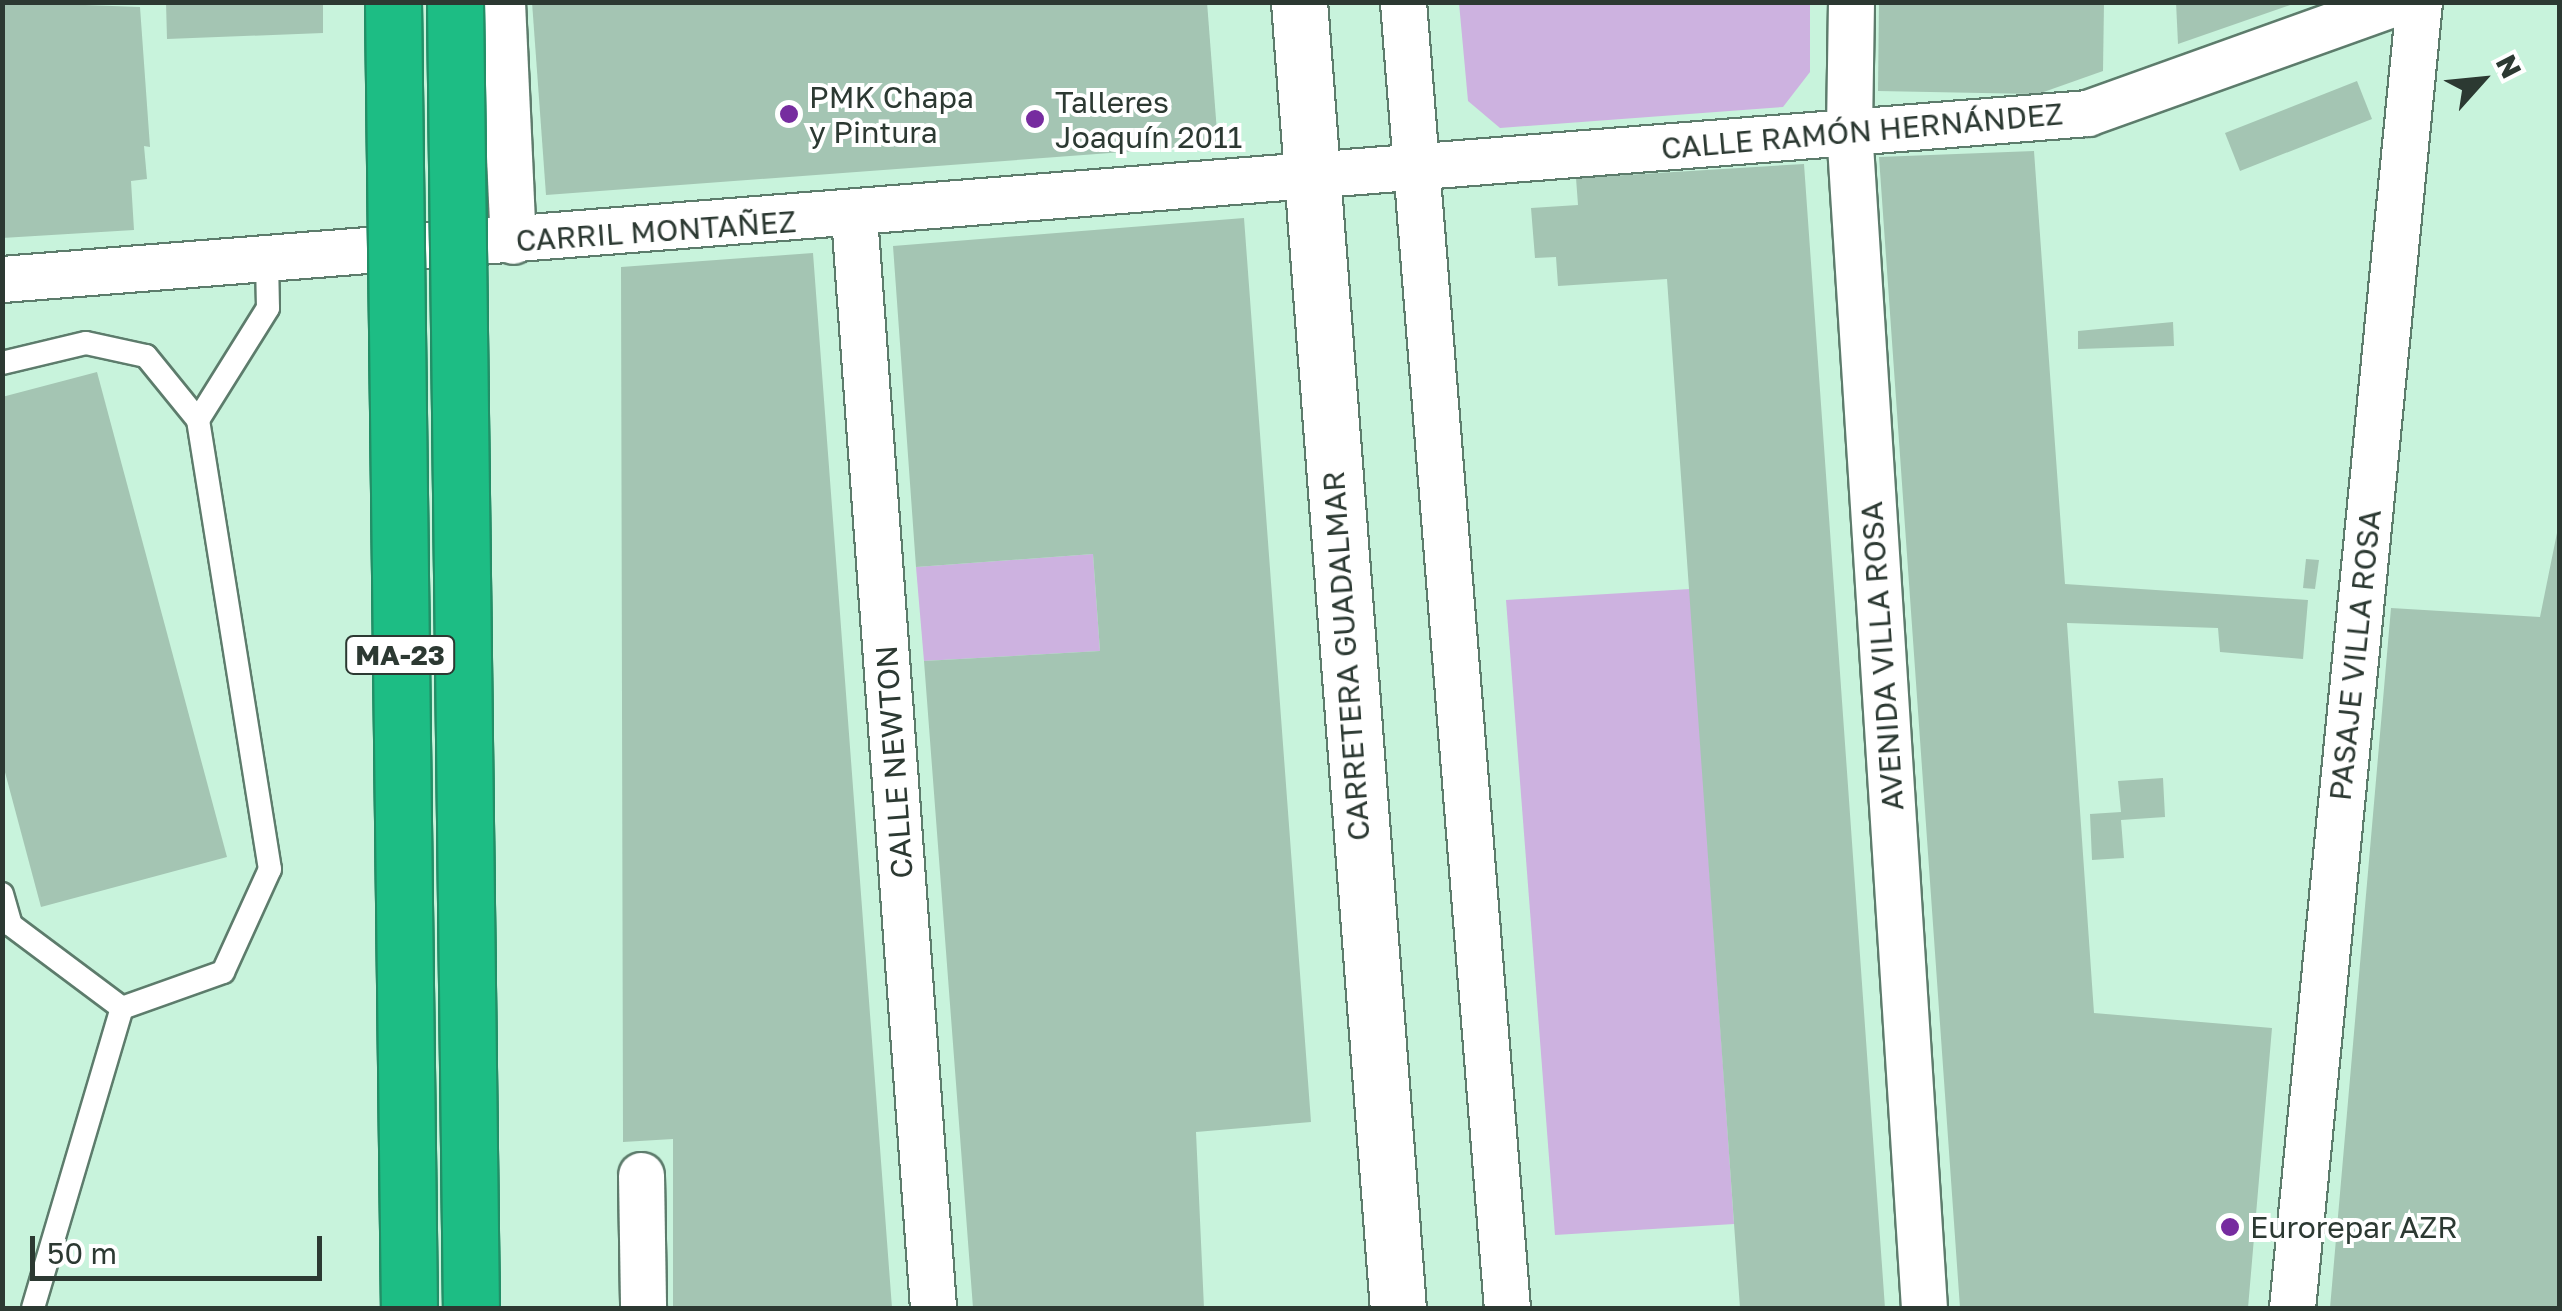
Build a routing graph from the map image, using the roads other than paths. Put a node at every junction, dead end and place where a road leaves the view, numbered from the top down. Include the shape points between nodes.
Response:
1 (393, 2) edge
2 (456, 2) edge
3 (502, 2) edge
4 (1299, 2) edge
5 (1404, 2) edge
6 (1852, 2) edge
7 (2397, 2) edge
8 (2420, 2) edge
9 (1849, 129) junction
10 (1422, 170) junction
11 (1309, 179) junction
12 (854, 216) junction
13 (513, 241) junction
14 (267, 259) junction
15 (2, 279) edge
16 (2, 363) edge
17 (198, 420) junction
18 (2, 894) edge
19 (122, 1008) junction
20 (640, 1174) dead end
21 (34, 1308) edge
22 (409, 1308) edge
23 (472, 1308) edge
24 (643, 1308) edge
25 (933, 1308) edge
26 (1398, 1308) edge
27 (1506, 1308) edge
28 (1924, 1308) edge
29 (2292, 1308) edge

1 - 22 highway, MA-23, bridge
2 - 23 highway, MA-23, bridge
3 - 13 street
4 - 11 street, CARRETERA GUADALMAR
5 - 10 street
6 - 9 street, AVENIDA VILLA ROSA
7 - 9 street, CALLE RAMÓN HERNÁNDEZ via 2088,113
8 - 29 street, PASAJE VILLA ROSA
9 - 10 street, CALLE RAMÓN HERNÁNDEZ
9 - 28 street, AVENIDA VILLA ROSA
10 - 11 street, CALLE RAMÓN HERNÁNDEZ
10 - 27 street
11 - 12 street, CARRIL MONTAÑEZ
11 - 26 street, CARRETERA GUADALMAR
12 - 13 street, CARRIL MONTAÑEZ
12 - 25 street, CALLE NEWTON
13 - 14 street, CARRIL MONTAÑEZ
14 - 15 street, CARRIL MONTAÑEZ
14 - 17 lane via 268,308
16 - 17 lane via 86,343 146,356
17 - 19 lane via 270,869 223,972
18 - 19 lane via 11,925
19 - 21 lane
20 - 24 street

